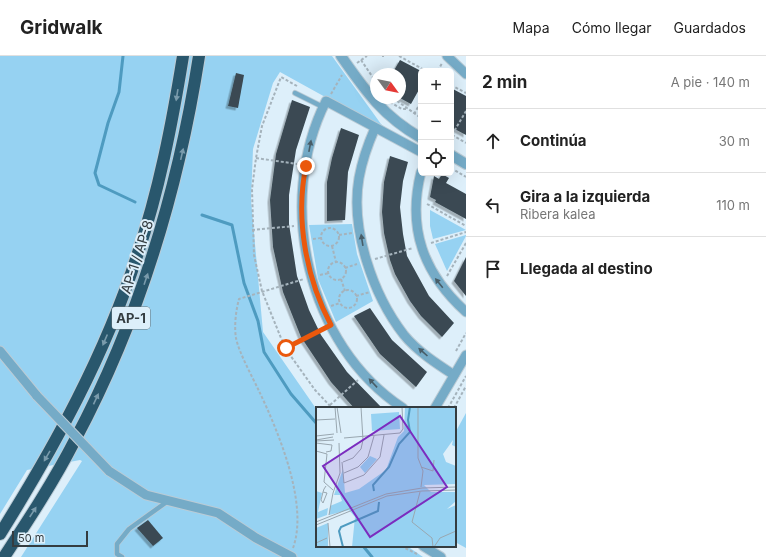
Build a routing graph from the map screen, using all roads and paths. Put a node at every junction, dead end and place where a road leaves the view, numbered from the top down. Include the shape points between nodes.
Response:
1 (182, 56) edge
2 (199, 56) edge
3 (342, 56) edge
4 (367, 56) edge
5 (399, 56) edge
6 (447, 56) edge
7 (361, 60) junction
8 (353, 64) junction
9 (421, 68) edge
10 (370, 73) edge
11 (466, 74) edge
12 (281, 77) dead end
13 (454, 87) edge
14 (295, 93) dead end
15 (466, 93) edge
16 (325, 104) junction
17 (394, 104) edge
18 (401, 104) edge
19 (420, 104) edge
20 (407, 109) junction
21 (466, 110) edge
22 (414, 114) junction
23 (418, 116) edge
24 (375, 128) junction
25 (454, 131) edge
26 (418, 136) edge
27 (454, 136) edge
28 (466, 143) edge
29 (418, 150) edge
30 (454, 157) edge
31 (256, 158) junction
32 (466, 164) edge
33 (306, 166) junction
34 (454, 170) edge
35 (420, 176) edge
36 (466, 177) edge
37 (427, 204) dead end
38 (303, 225) junction
39 (466, 226) edge
40 (252, 230) junction
41 (466, 232) edge
42 (345, 234) dead end
43 (339, 236) junction
44 (466, 242) edge
45 (420, 245) junction
46 (332, 246) junction
47 (367, 261) junction
48 (336, 262) junction
49 (345, 268) junction
50 (447, 276) dead end
51 (312, 277) junction
52 (341, 279) junction
53 (345, 290) junction
54 (262, 291) junction
55 (362, 294) dead end
56 (356, 296) junction
57 (466, 312) edge
58 (331, 325) junction
59 (286, 348) junction
60 (0, 351) edge
61 (466, 355) edge
62 (365, 374) junction
63 (454, 375) junction
64 (466, 376) edge
65 (466, 386) edge
66 (331, 407) edge
67 (402, 407) edge
68 (436, 407) edge
69 (449, 407) edge
70 (455, 407) edge
71 (170, 500) junction
72 (0, 534) edge
73 (406, 547) edge
74 (420, 550) edge
75 (291, 556) edge
76 (4, 557) edge
77 (122, 557) edge
78 (441, 557) edge

1 -> 72 highway, AP-1 / AP-8 / AP-1 via 175,106 159,182 124,293 95,364 60,434
76 -> 2 highway, AP-1 / AP-8 / AP-1 via 75,441 125,334 152,261 174,186 191,109
3 - 8 street
4 - 7 path
5 - 9 path
6 - 11 street
7 - 8 path
7 - 10 path
8 - 16 path
8 - 26 street via 384,112
12 - 31 path via 262,126
13 - 15 path
14 - 16 lane
16 - 24 street
33 -> 16 street via 312,136
17 - 20 path
18 - 20 path
19 - 22 path
20 - 22 path
21 - 25 path
22 - 23 path
24 - 29 street
47 -> 24 street via 357,210 359,186 368,145
27 - 28 path
30 - 32 street
31 - 33 path
31 - 40 path via 252,189
33 - 38 street
34 - 36 path
35 - 45 street via 415,213
37 - 39 path
38 - 40 path
38 - 51 street
40 - 54 path via 254,256
41 - 45 path
42 - 43 path
43 - 46 path via 338,242
43 - 46 path via 331,228 322,234 324,243
44 - 50 path
45 - 47 path
57 -> 45 street via 452,300 434,277
46 - 48 path
47 - 49 path
63 -> 47 street via 405,336 386,310
48 - 49 path
48 - 52 path via 330,266 329,273 334,279
49 - 52 path via 345,274
51 - 54 path
51 - 58 street via 322,308
52 - 53 path
53 - 56 path via 352,291
53 - 56 path via 341,292 339,299 344,307 353,306
54 - 59 path
54 - 75 path via 239,299 236,338 275,426 292,482 297,532
55 - 56 path
58 - 59 path
58 - 62 street via 339,342
59 - 66 path via 306,379
60 - 71 street, bridge via 37,396 109,472 146,495
61 - 63 street
62 - 66 path
67 -> 62 street via 376,387
63 - 68 street
64 - 69 path
65 - 70 path
71 - 75 street via 218,513 256,538
71 - 77 lane via 129,529 117,544 117,554
73 - 74 path
74 - 78 street

